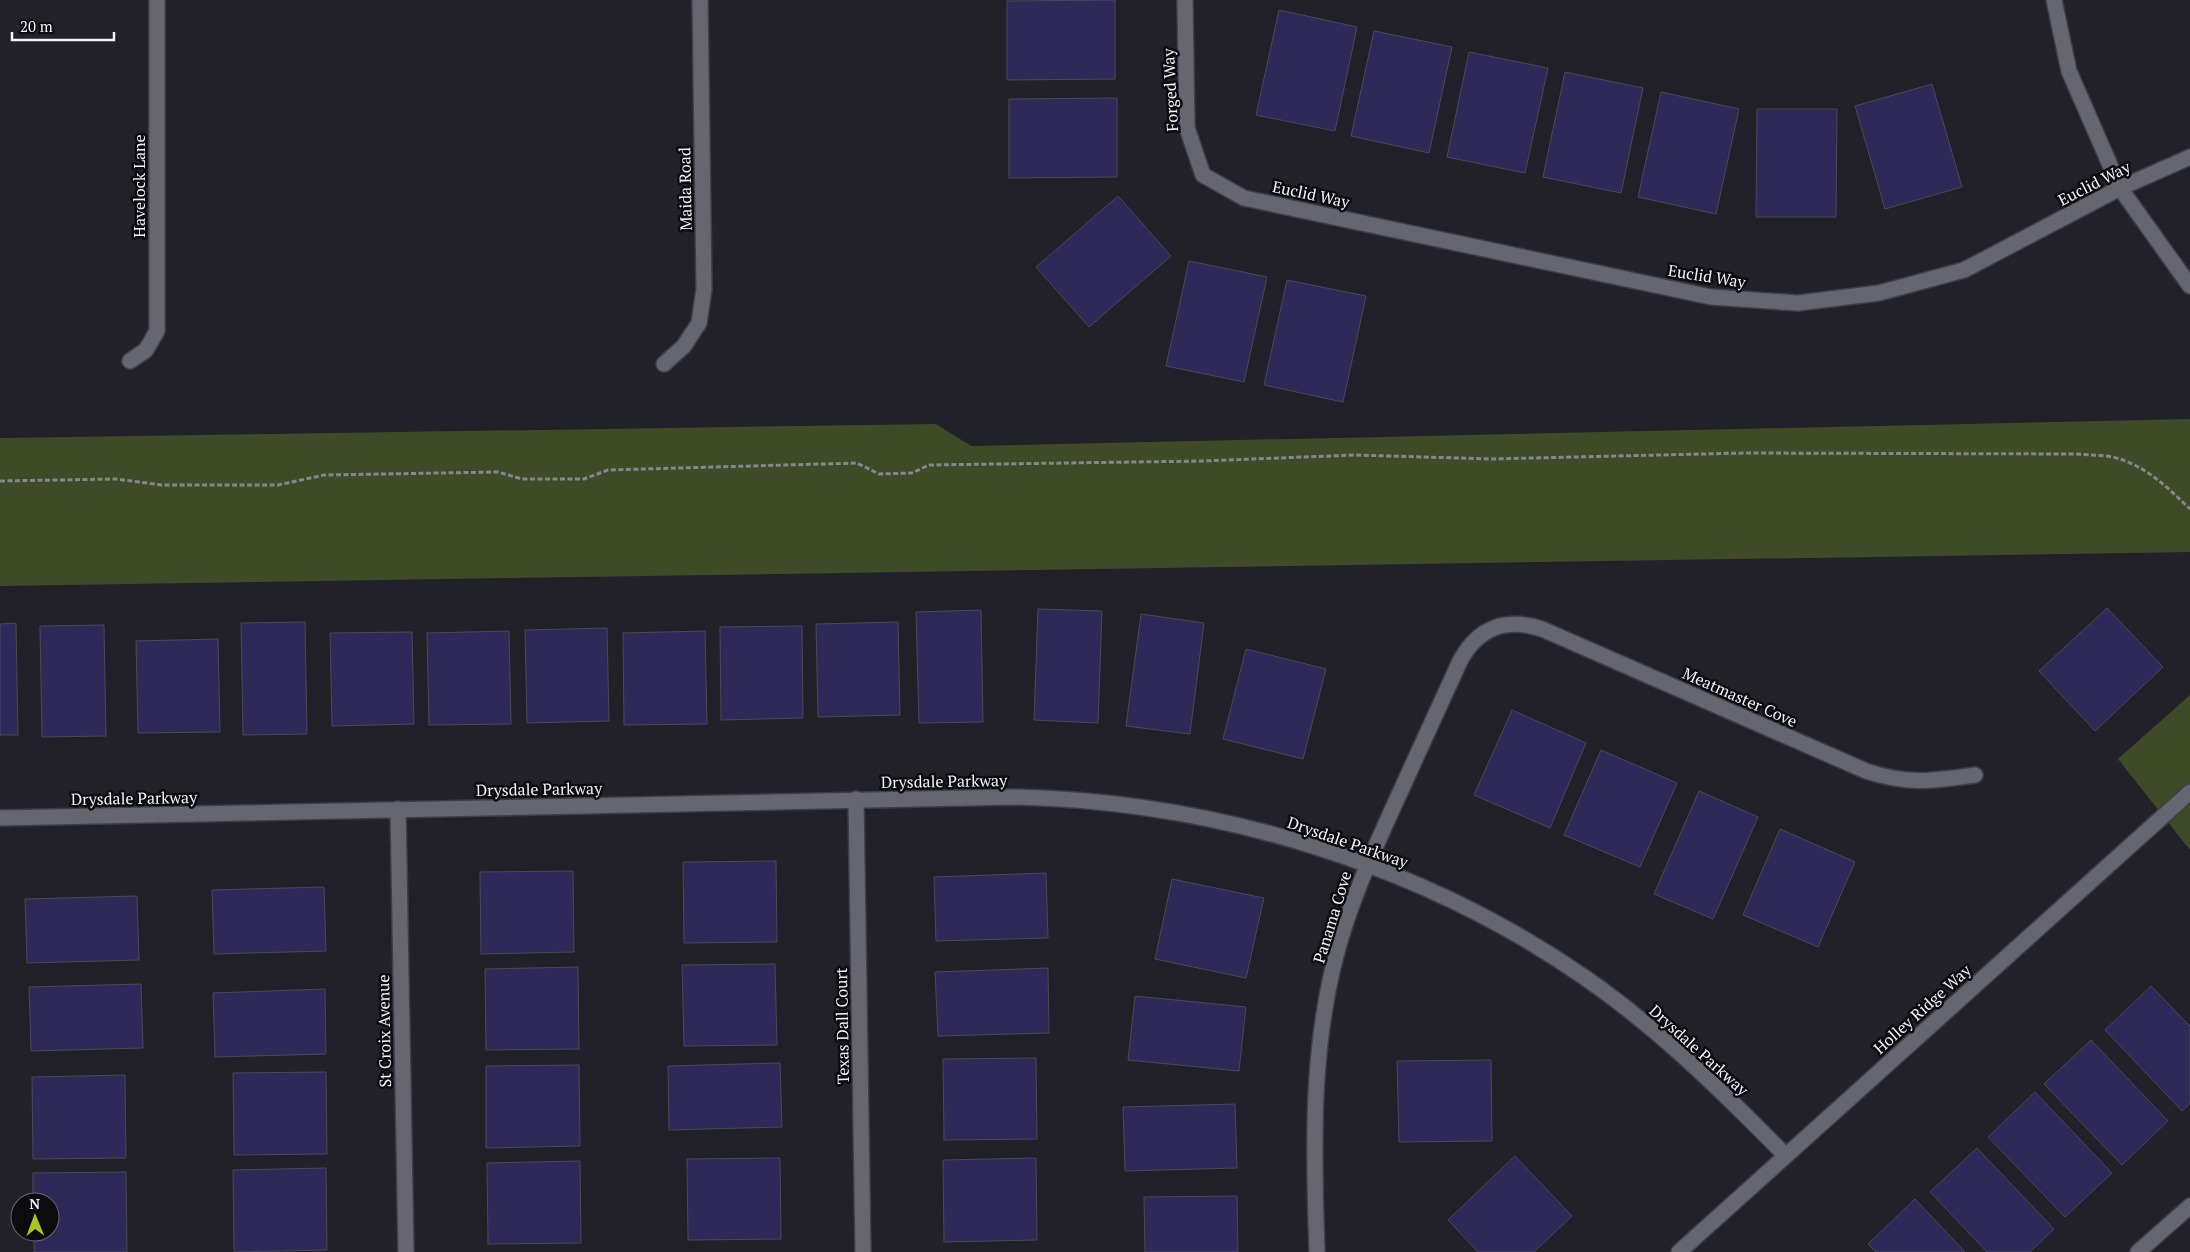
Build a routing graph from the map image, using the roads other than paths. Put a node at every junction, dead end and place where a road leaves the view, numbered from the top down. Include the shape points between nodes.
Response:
1 (157, 0) edge
2 (700, 0) edge
3 (1185, 0) edge
4 (2054, 0) edge
5 (2190, 157) edge
6 (1203, 175) joint
7 (2120, 188) junction
8 (2190, 286) edge
9 (130, 362) dead end
10 (664, 364) dead end
11 (1495, 627) joint
12 (1975, 775) dead end
13 (2190, 792) edge
14 (856, 799) junction
15 (398, 809) junction
16 (0, 818) edge
17 (1367, 866) junction
18 (1785, 1156) junction
19 (2190, 1206) edge
20 (406, 1252) edge
21 (863, 1252) edge
22 (1318, 1252) edge
23 (1679, 1252) edge
24 (2138, 1252) edge

1 - 9 street, Havelock Lane via 157,331 146,350
2 - 10 street, Maida Road via 704,289 699,323 684,346
3 - 6 street, Forged Way via 1187,128
4 - 7 street via 2069,71
5 - 7 street, Euclid Way
6 - 7 street, Euclid Way via 1244,198 1711,297 1798,303 1879,293 1964,270
7 - 8 street
11 - 12 street, Meatmaster Cove via 1518,624 1542,629 1866,772 1928,782
11 - 17 street, Panama Cove via 1474,641 1460,662
13 - 18 street, Holley Ridge Way
14 - 15 street, Drysdale Parkway
14 - 17 street, Drysdale Parkway via 1045,798 1143,806 1254,828
14 - 21 street, Texas Dall Court
15 - 16 street, Drysdale Parkway
15 - 20 street, St Croix Avenue
17 - 18 street, Drysdale Parkway via 1467,908 1584,977 1688,1060
17 - 22 street, Panama Cove via 1344,926 1322,1030 1315,1104 1314,1183
18 - 23 street, Holley Ridge Way
19 - 24 street

